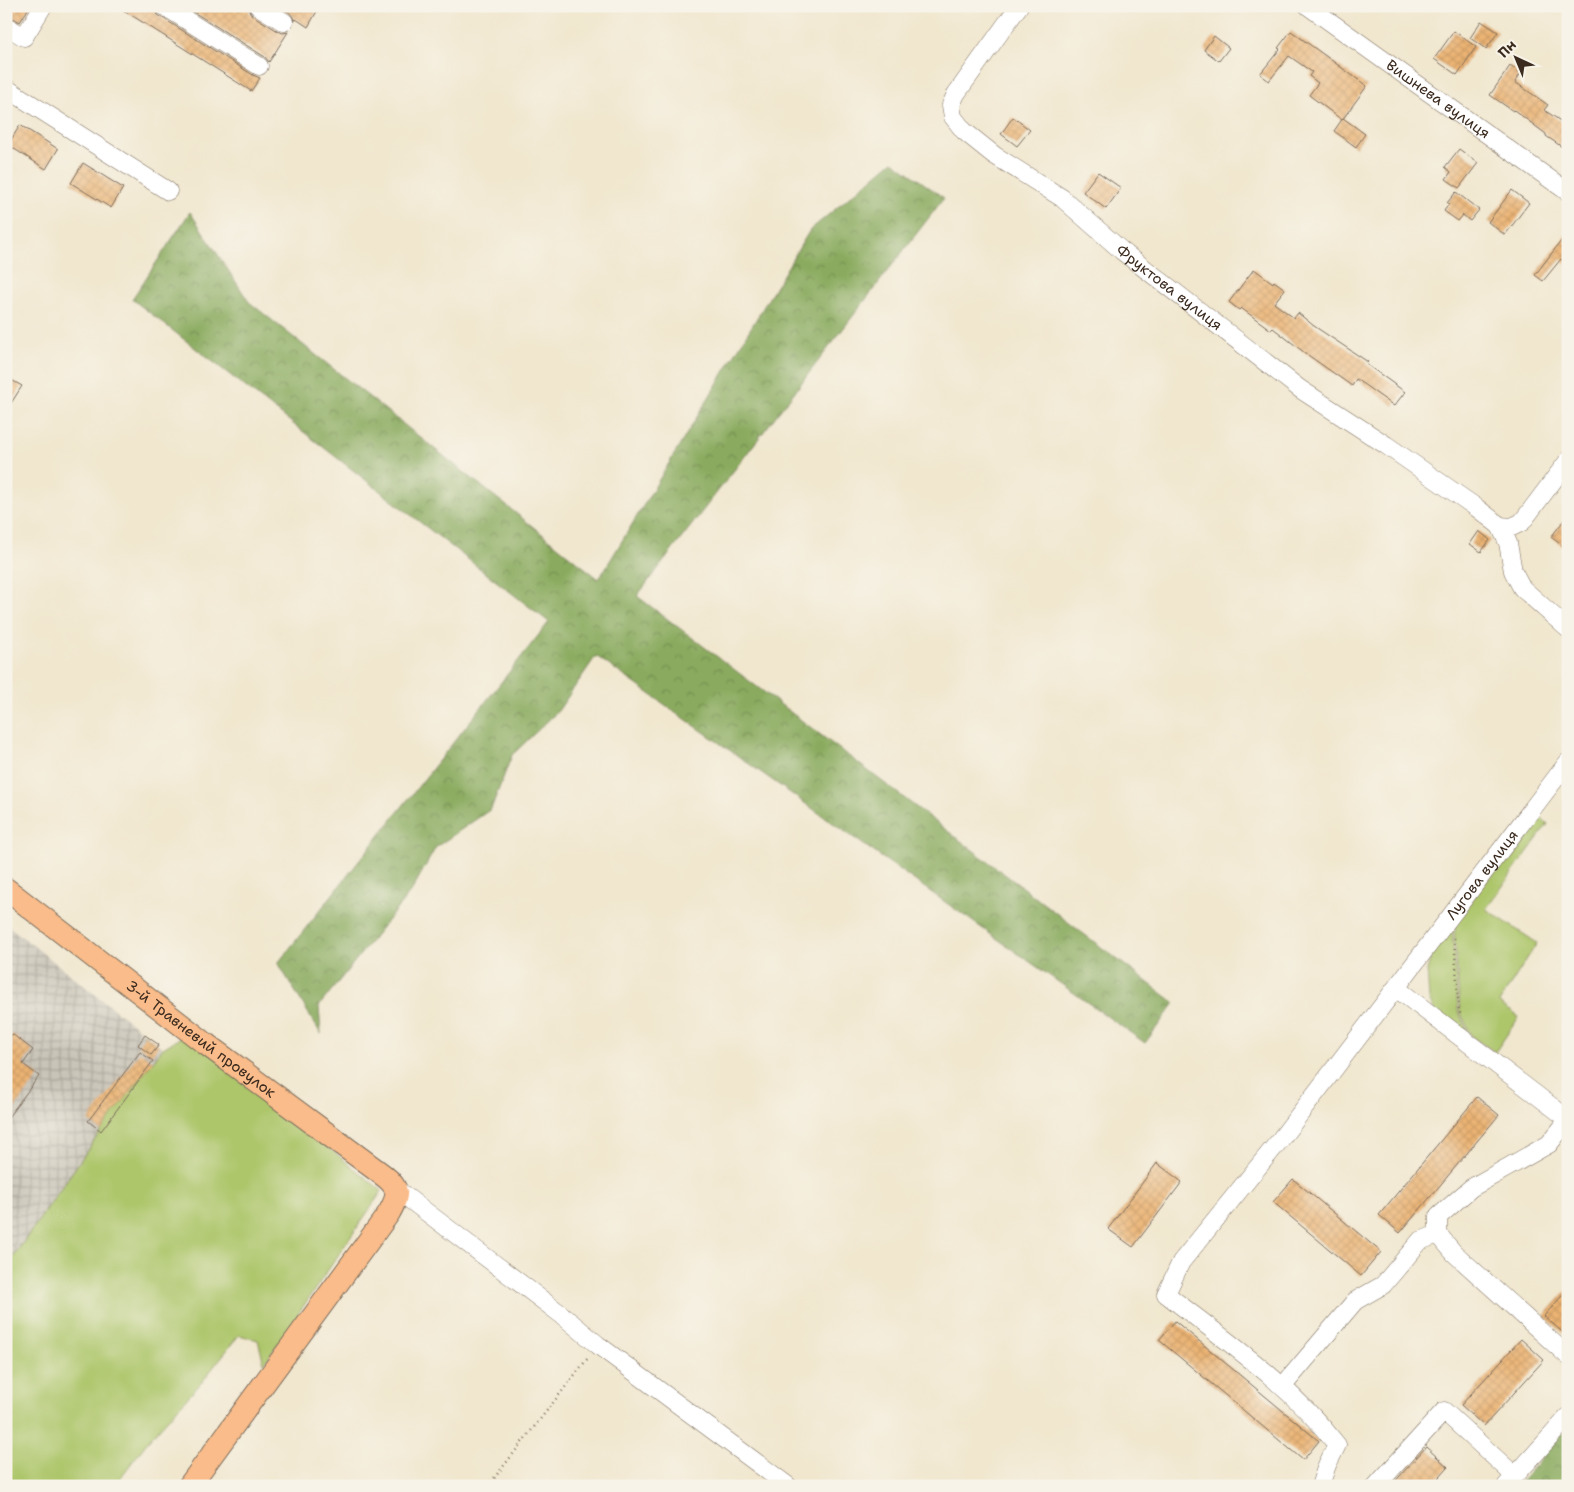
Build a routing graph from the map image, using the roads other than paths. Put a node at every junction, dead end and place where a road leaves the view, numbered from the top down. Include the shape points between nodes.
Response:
1 (43, 6) edge
2 (164, 6) edge
3 (258, 6) edge
4 (1019, 6) edge
5 (1308, 6) edge
6 (284, 22) dead end
7 (6, 26) edge
8 (259, 66) dead end
9 (6, 88) edge
10 (168, 191) dead end
11 (1568, 192) edge
12 (1568, 461) edge
13 (1500, 526) junction
14 (1568, 629) edge
15 (1568, 762) edge
16 (6, 890) edge
17 (1396, 988) junction
18 (1568, 1119) edge
19 (396, 1189) junction
20 (1438, 1234) junction
21 (1568, 1356) edge
22 (1283, 1386) junction
23 (1568, 1417) edge
24 (1511, 1481) edge
25 (189, 1486) edge
26 (788, 1486) edge
27 (1324, 1486) edge
28 (1376, 1486) edge

1 - 7 street via 24,36
2 - 8 street
3 - 6 street
4 - 13 street, Фруктова вулиця via 951,105 953,116 964,131 994,155 1062,198 1122,251 1300,389
5 - 11 street, Вишнева вулиця
9 - 10 street
12 - 13 street via 1522,522 1512,527
13 - 14 street via 1508,543 1513,571 1522,588
15 - 17 street, Лугова вулиця
16 - 19 main road, 3-й Травневий провулок via 206,1044 391,1180
17 - 18 street
17 - 22 street, Лугова вулиця via 1280,1140 1181,1262 1166,1294
18 - 20 street via 1549,1144 1471,1188 1438,1217
19 - 25 main road via 397,1199 389,1213
19 - 26 street
20 - 21 street via 1454,1253
20 - 22 street via 1420,1241 1383,1285 1355,1301
22 - 27 street via 1337,1444 1321,1483
23 - 24 street
24 - 28 street via 1444,1411

